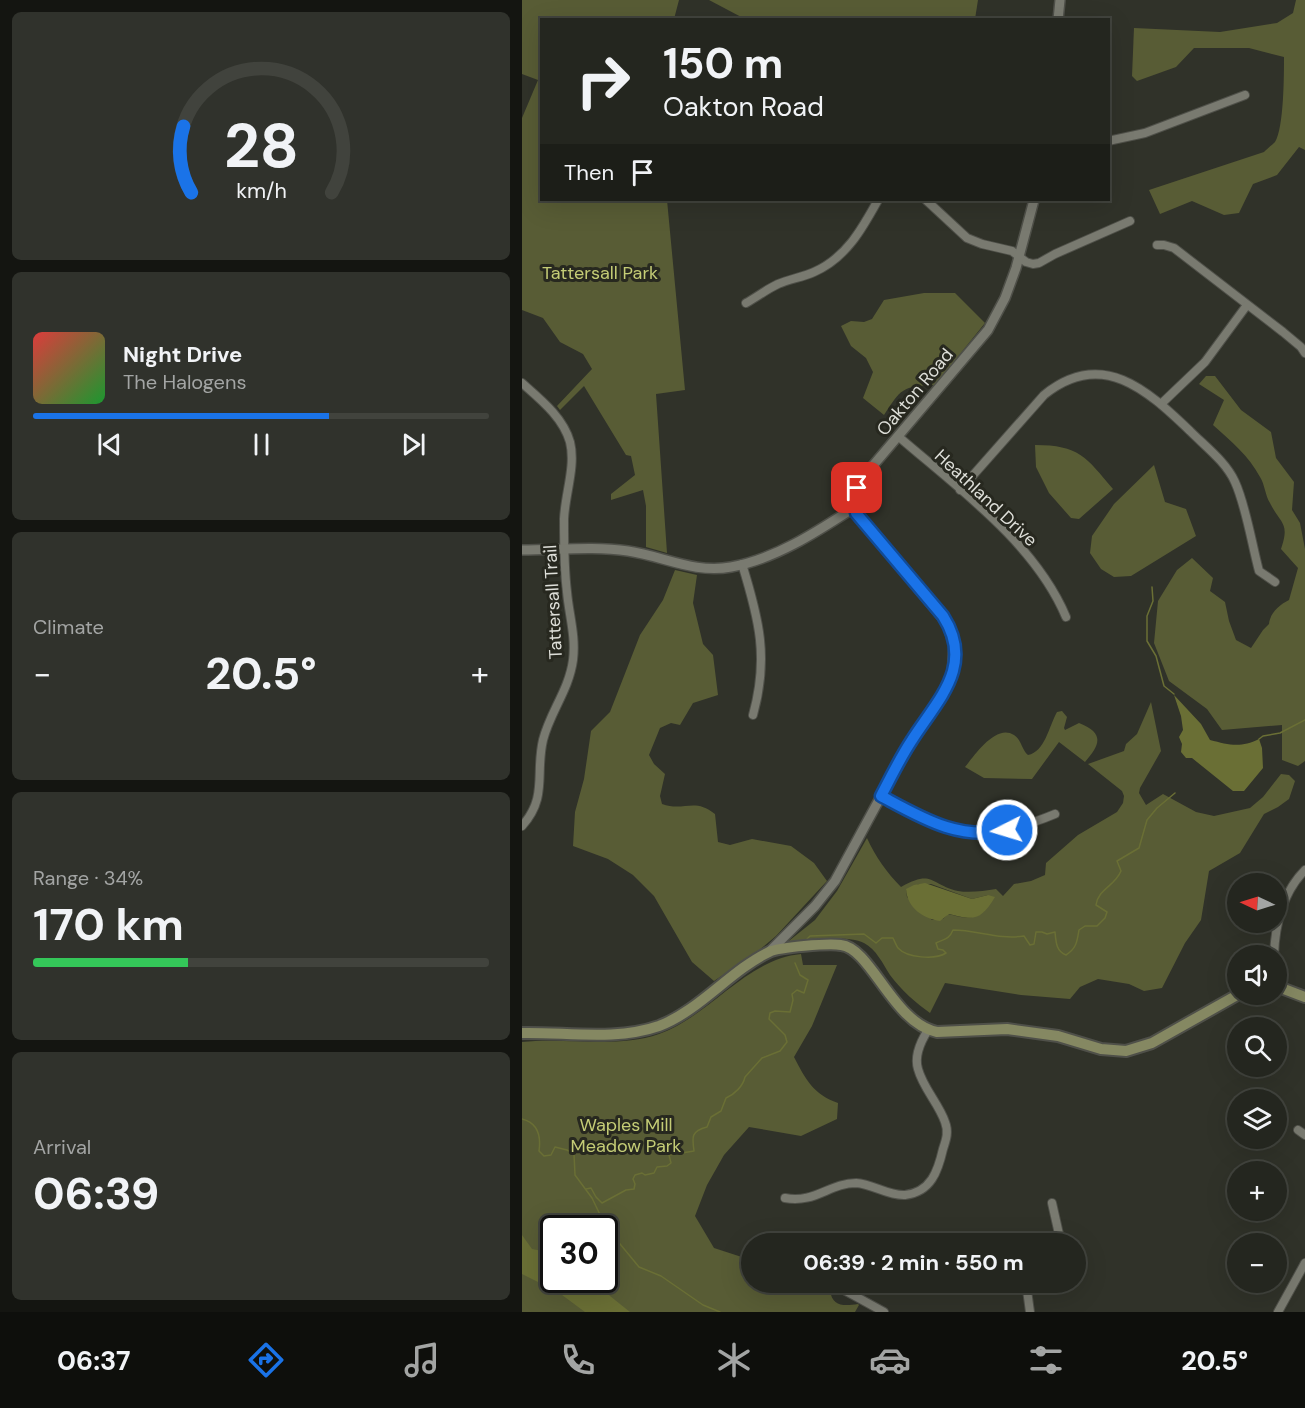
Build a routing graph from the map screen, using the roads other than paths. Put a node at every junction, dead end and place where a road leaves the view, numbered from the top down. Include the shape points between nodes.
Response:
1 (1060, 0) edge
2 (1058, 18) edge
3 (1245, 95) dead end
4 (1110, 141) edge
5 (877, 201) edge
6 (927, 201) edge
7 (1034, 201) edge
8 (1130, 221) dead end
9 (1157, 245) dead end
10 (1020, 255) junction
11 (746, 303) dead end
12 (1247, 305) junction
13 (1305, 353) edge
14 (522, 382) edge
15 (1161, 404) junction
16 (899, 437) junction
17 (960, 490) junction
18 (855, 507) junction
19 (522, 550) edge
20 (565, 550) junction
21 (742, 564) junction
22 (1275, 582) dead end
23 (1066, 617) dead end
24 (753, 715) dead end
25 (881, 796) junction
26 (1055, 814) dead end
27 (522, 826) edge
28 (1305, 870) edge
29 (1276, 945) edge
30 (770, 951) junction
31 (1287, 990) edge
32 (1305, 997) edge
33 (1227, 1001) edge
34 (928, 1030) junction
35 (522, 1034) edge
36 (785, 1198) dead end
37 (1052, 1203) dead end
38 (1059, 1233) edge
39 (1304, 1265) edge
40 (849, 1293) edge
41 (1027, 1293) edge
42 (884, 1312) edge
43 (1030, 1312) edge
44 (1278, 1312) edge

1 - 2 street
3 - 4 street via 1145,133
5 - 11 street via 859,233 826,266 780,283
6 - 10 street via 967,238
7 - 10 street, Oakton Road
8 - 10 street via 1039,263 1026,262
9 - 12 street via 1174,248
10 - 16 street, Oakton Road via 1005,298 988,330
12 - 13 street
12 - 15 street via 1204,362
14 - 20 street, Tattersall Trail via 556,416 570,444
15 - 17 street via 1120,378 1089,375 1066,381 1044,395
15 - 22 street via 1229,472 1259,571
16 - 17 street, Heathland Drive
16 - 18 street, Oakton Road via 860,483
17 - 23 street, Heathland Drive via 1015,540 1059,600
18 - 21 street via 796,542
18 - 25 street via 866,527 943,616 954,645 954,667 948,686
19 - 20 street
20 - 21 street via 627,551 707,568
20 - 27 street, Tattersall Trail via 573,660 564,693 543,740 538,802
21 - 24 street via 762,645
25 - 26 street via 933,823 960,831 1000,831
25 - 30 street via 829,889
28 - 29 street via 1284,902
30 - 34 main road via 829,944 851,948 898,1005
30 - 35 main road via 680,1015 656,1027 620,1033
31 - 32 main road
33 - 34 main road via 1152,1043 1126,1051 1101,1049 1038,1032
34 - 36 street via 918,1051 918,1070 947,1128 940,1162 929,1184 900,1195 853,1183 803,1200
37 - 38 street
39 - 44 street
40 - 42 street
41 - 43 street

